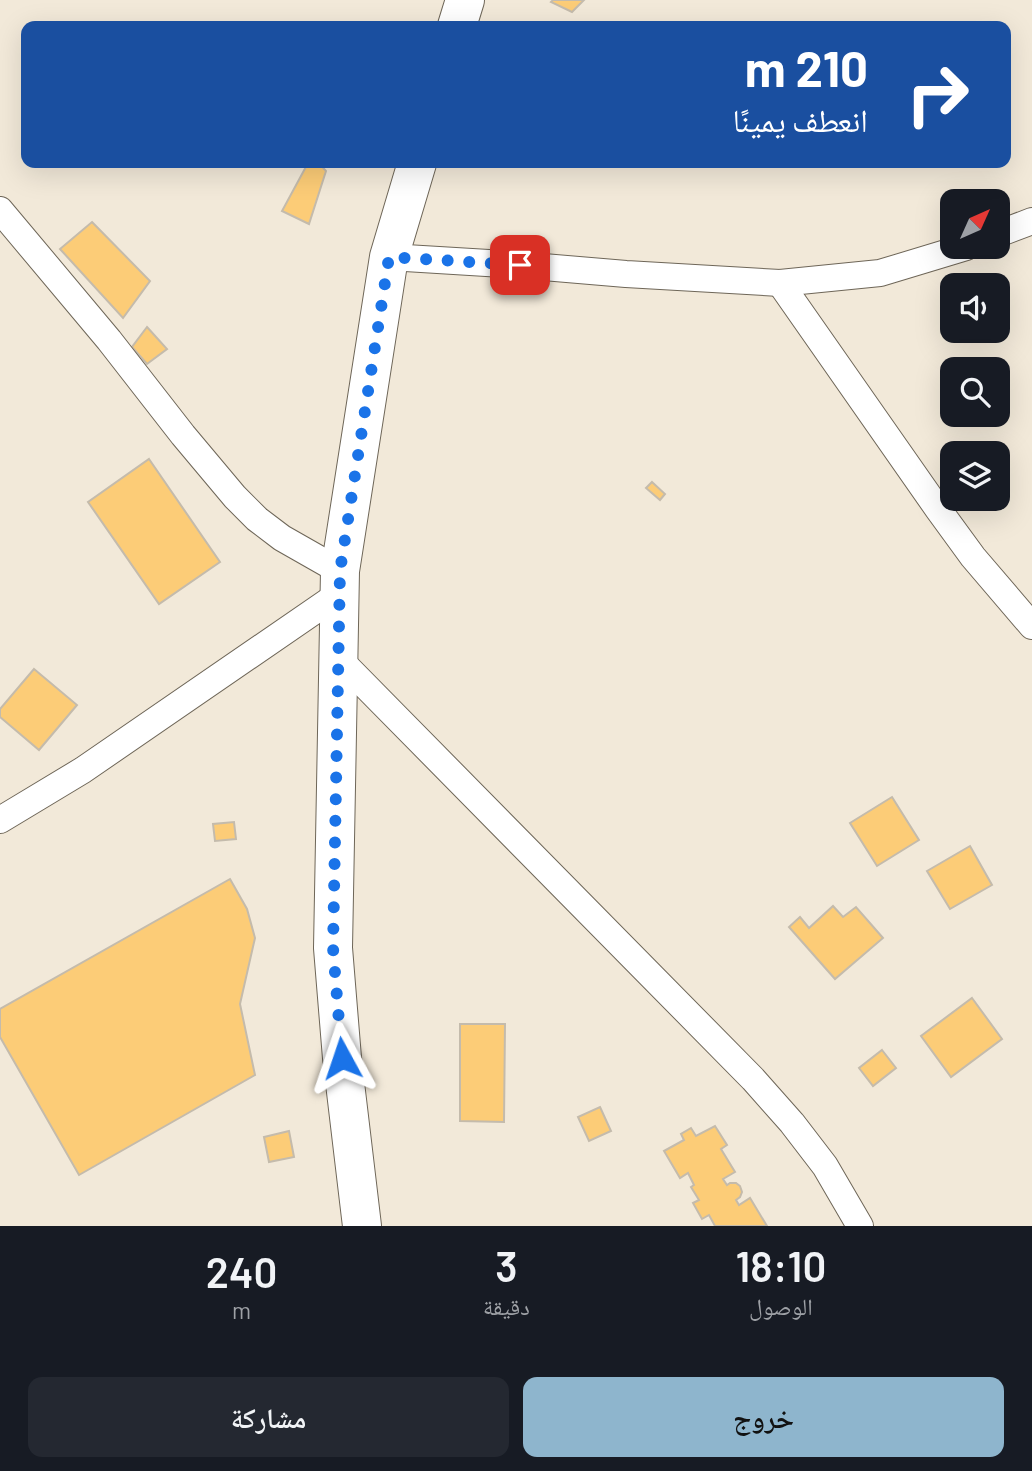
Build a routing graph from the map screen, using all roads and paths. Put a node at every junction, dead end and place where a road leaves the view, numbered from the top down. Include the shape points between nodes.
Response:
1 (465, 0) edge
2 (459, 21) edge
3 (416, 168) edge
4 (0, 210) edge
5 (1032, 221) edge
6 (1010, 229) edge
7 (940, 255) edge
8 (389, 257) junction
9 (780, 283) junction
10 (340, 583) junction
11 (1032, 626) edge
12 (339, 659) junction
13 (2, 816) edge
14 (358, 1222) edge
15 (860, 1226) edge

1 - 2 main road
3 - 8 main road
4 - 10 street via 235,497
5 - 6 street
7 - 9 street via 880,273
8 - 9 street
8 - 10 main road
9 - 11 street via 973,557
10 - 12 main road
10 - 13 street via 83,770
12 - 14 main road via 333,948
12 - 15 street via 753,1079 825,1166

